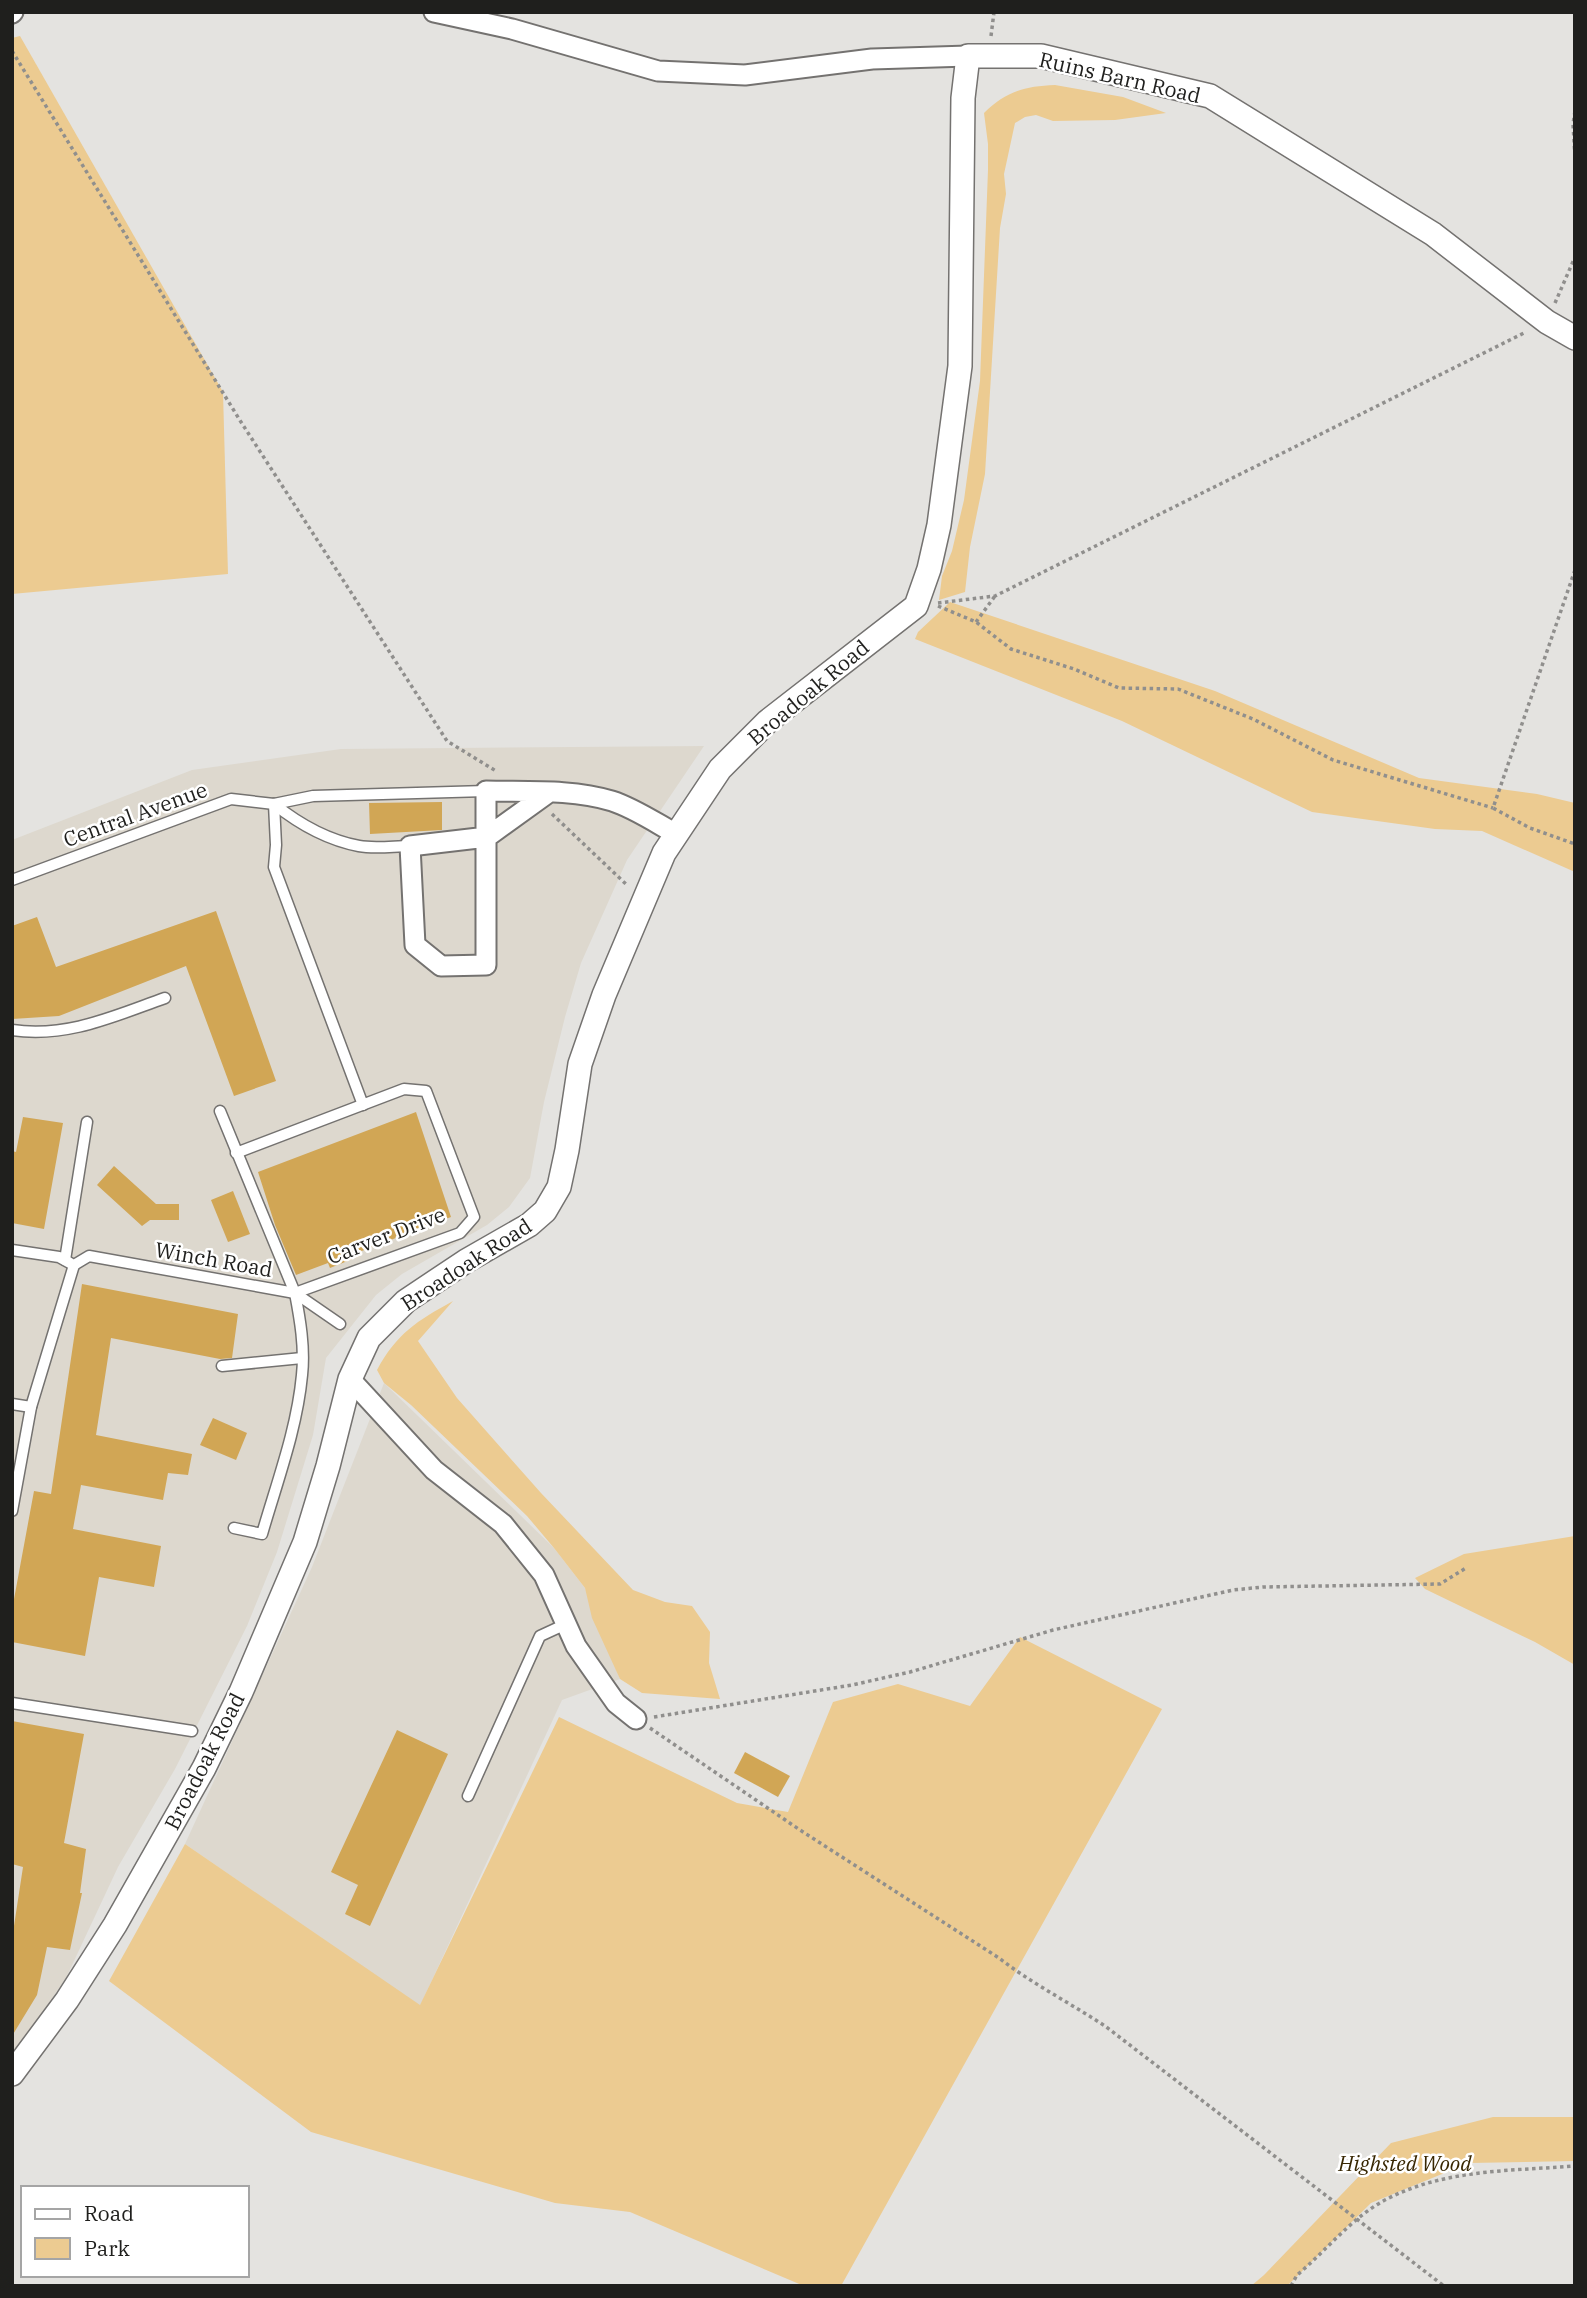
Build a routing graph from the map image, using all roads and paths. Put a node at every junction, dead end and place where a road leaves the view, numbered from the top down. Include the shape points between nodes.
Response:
1 (433, 12) edge
2 (12, 51) edge
3 (968, 56) junction
4 (1575, 111) edge
5 (1575, 157) edge
6 (1575, 257) edge
7 (1547, 322) junction
8 (1575, 338) edge
9 (1575, 570) edge
10 (995, 596) junction
11 (976, 622) junction
12 (496, 771) dead end
13 (486, 791) junction
14 (543, 796) junction
15 (274, 804) junction
16 (1493, 808) junction
17 (676, 834) junction
18 (487, 837) junction
19 (1575, 844) edge
20 (410, 846) junction
21 (12, 880) edge
22 (643, 901) junction
23 (165, 998) dead end
24 (12, 1030) edge
25 (363, 1105) junction
26 (220, 1111) dead end
27 (87, 1122) dead end
28 (236, 1153) junction
29 (12, 1250) edge
30 (69, 1262) junction
31 (295, 1293) junction
32 (340, 1324) dead end
33 (302, 1358) junction
34 (222, 1366) dead end
35 (350, 1379) junction
36 (12, 1404) edge
37 (31, 1407) junction
38 (12, 1511) edge
39 (234, 1528) dead end
40 (1466, 1568) dead end
41 (566, 1624) junction
42 (12, 1703) edge
43 (636, 1719) junction
44 (192, 1731) dead end
45 (468, 1796) dead end
46 (12, 2074) edge
47 (1575, 2166) edge
48 (1357, 2220) junction
49 (1291, 2286) edge
50 (1444, 2286) edge

1 - 3 street, Ruins Barn Road via 657,71 745,75 872,60
2 - 12 path via 241,422 447,741
3 - 7 street, Ruins Barn Road via 1041,56 1210,96 1433,234
3 - 17 street, Broadoak Road via 963,98 960,366 939,525 916,606 768,721 720,769
4 - 5 path
6 - 7 path
7 - 8 street, Ruins Barn Road
7 - 10 path
9 - 16 path
10 - 11 path
10 - 11 path via 932,604
11 - 16 path via 1011,649 1119,688 1178,689 1253,719 1333,760
13 - 14 street
13 - 15 lane via 313,796
13 - 18 street
14 - 17 street via 576,794 614,801
14 - 18 street
14 - 22 path
15 - 20 lane via 320,834 360,846
15 - 21 lane, Central Avenue via 231,799
15 - 25 lane via 274,867
16 - 19 path
17 - 22 street, Broadoak Road
18 - 20 street
18 - 20 street via 486,965 441,966 415,945
22 - 35 street, Broadoak Road via 580,1064 565,1162 559,1187 545,1211 405,1301 369,1338
23 - 24 lane via 78,1029
25 - 28 lane, Carver Drive
25 - 31 lane, Carver Drive via 404,1089 426,1091 474,1217 460,1233
26 - 28 lane
27 - 30 lane
28 - 31 lane
29 - 30 lane
30 - 31 lane, Winch Road via 89,1256
30 - 37 lane
31 - 32 lane, Winch Road
31 - 33 lane
33 - 34 lane
33 - 39 lane via 291,1430 262,1534
35 - 41 street via 434,1470 503,1524 544,1576
35 - 46 street, Broadoak Road via 305,1542 217,1743 115,1925
36 - 37 lane
37 - 38 lane
40 - 43 path via 1440,1584 1233,1590 1053,1630 852,1685
41 - 43 street via 616,1703
41 - 45 lane via 540,1636
42 - 44 lane
43 - 48 path via 1018,1973 1105,2025
47 - 48 path via 1476,2172 1433,2181 1386,2199
48 - 49 path via 1297,2275
48 - 50 path

